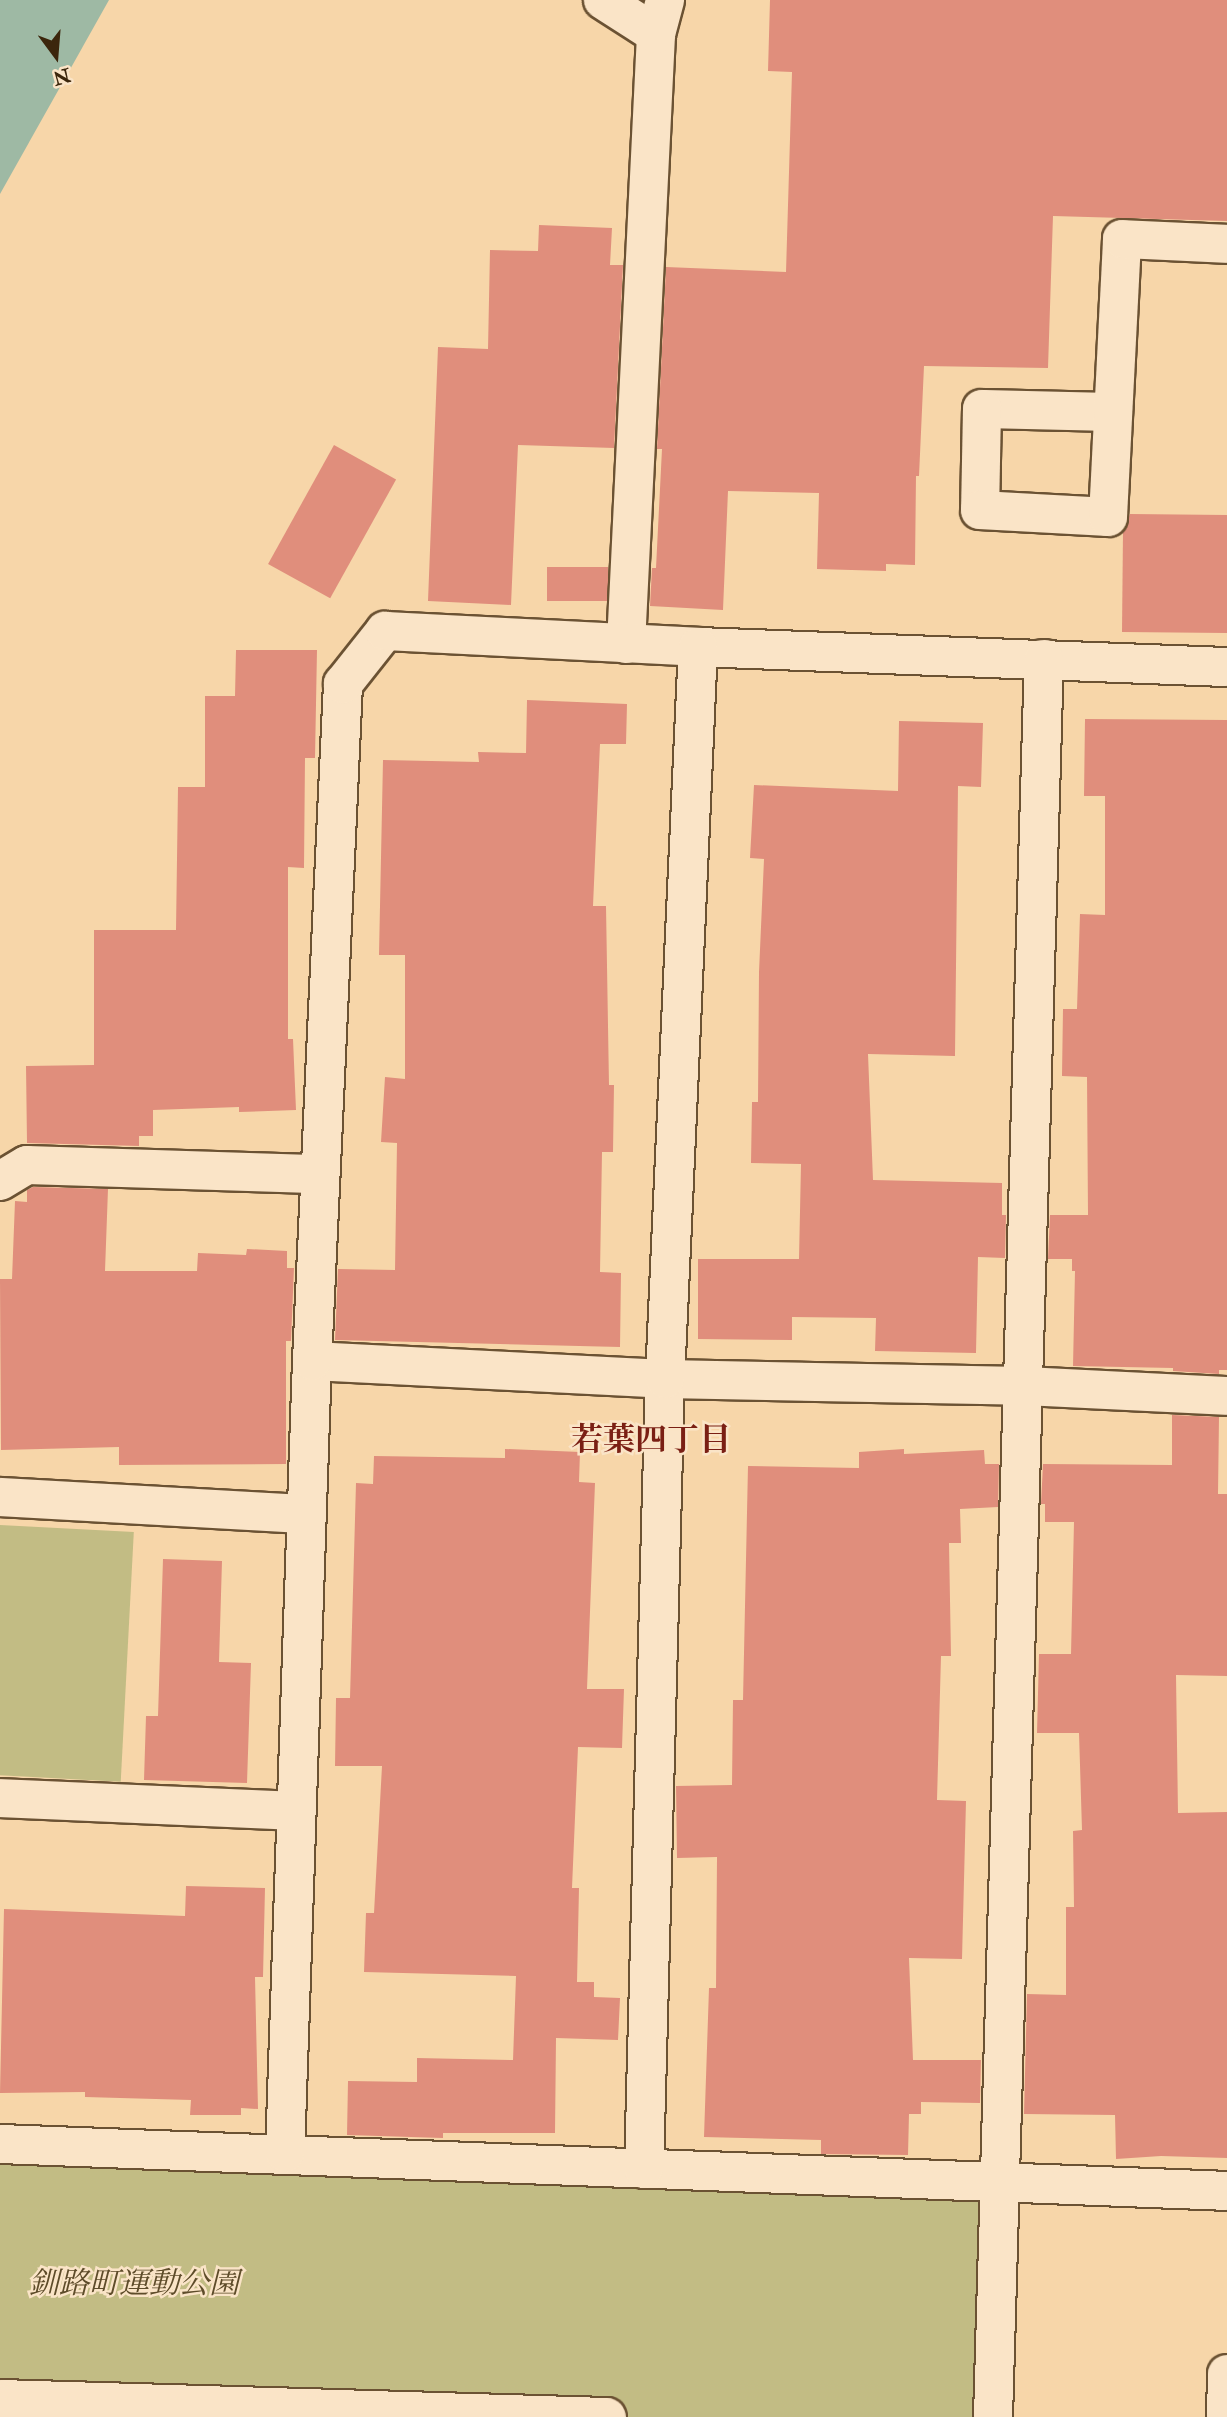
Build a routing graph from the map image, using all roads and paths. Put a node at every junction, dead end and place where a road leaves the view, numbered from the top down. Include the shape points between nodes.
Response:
1 (603, 0) edge
2 (660, 17) edge
3 (1227, 244) edge
4 (1113, 412) dead end
5 (626, 644) junction
6 (698, 648) junction
7 (1044, 659) junction
8 (1227, 667) edge
9 (320, 1174) junction
10 (0, 1181) edge
11 (312, 1361) junction
12 (665, 1379) junction
13 (1023, 1386) junction
14 (1227, 1396) edge
15 (0, 1497) edge
16 (307, 1514) junction
17 (0, 1798) edge
18 (296, 1811) junction
19 (0, 2144) edge
20 (285, 2153) junction
21 (644, 2169) junction
22 (1002, 2182) junction
23 (1227, 2191) edge
24 (1227, 2374) edge
25 (0, 2399) edge
26 (607, 2417) edge
27 (993, 2417) edge
28 (1226, 2417) edge

1 - 2 street
2 - 5 street
3 - 4 street via 1122,239
5 - 6 street
5 - 9 street via 385,631 343,684
6 - 7 street
6 - 12 street
7 - 8 street
7 - 13 street
9 - 10 street via 27,1165
9 - 11 street
11 - 12 street
11 - 16 street
12 - 13 street
12 - 21 street
13 - 14 street
13 - 22 street
15 - 16 street
16 - 18 street
17 - 18 street
18 - 20 street
19 - 20 street
20 - 21 street
21 - 22 street
22 - 23 street
22 - 27 street
24 - 28 street
25 - 26 street

